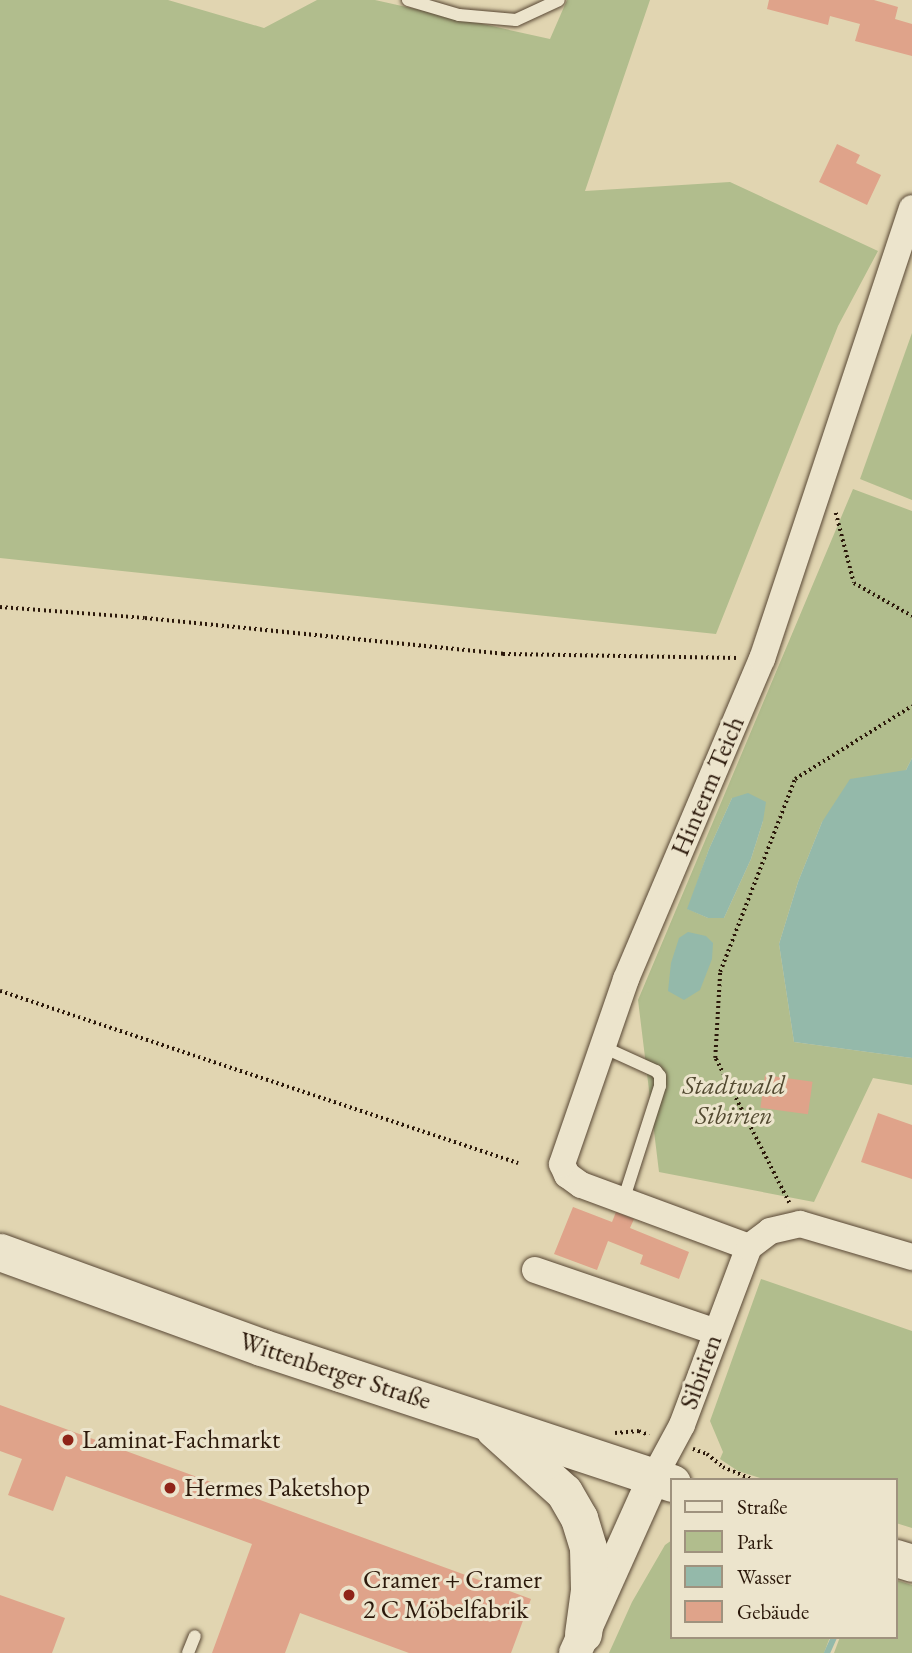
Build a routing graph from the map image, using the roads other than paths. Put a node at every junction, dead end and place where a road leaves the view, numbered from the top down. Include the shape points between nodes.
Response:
1 (408, 0) edge
2 (559, 0) edge
3 (912, 208) edge
4 (603, 1047) junction
5 (623, 1200) junction
6 (749, 1247) junction
7 (0, 1252) edge
8 (912, 1257) edge
9 (535, 1270) dead end
10 (716, 1332) junction
11 (482, 1419) junction
12 (663, 1480) edge
13 (195, 1636) dead end
14 (579, 1643) edge
15 (188, 1653) edge

1 - 2 lane via 459,15 516,20
3 - 4 street, Hinterm Teich via 762,659 626,979
4 - 5 lane via 656,1070 660,1076
4 - 5 street, Hinterm Teich via 562,1164 567,1175 581,1185
5 - 6 street, Hinterm Teich
6 - 8 street via 770,1231 800,1224
6 - 10 street, Sibirien
7 - 11 main road, Wittenberger Straße via 261,1347
9 - 10 street
10 - 12 street, Sibirien
11 - 12 main road, Wittenberger Straße
11 - 14 main road via 554,1482 572,1504 588,1548 589,1590
12 - 14 street, Sibirien
13 - 15 lane

